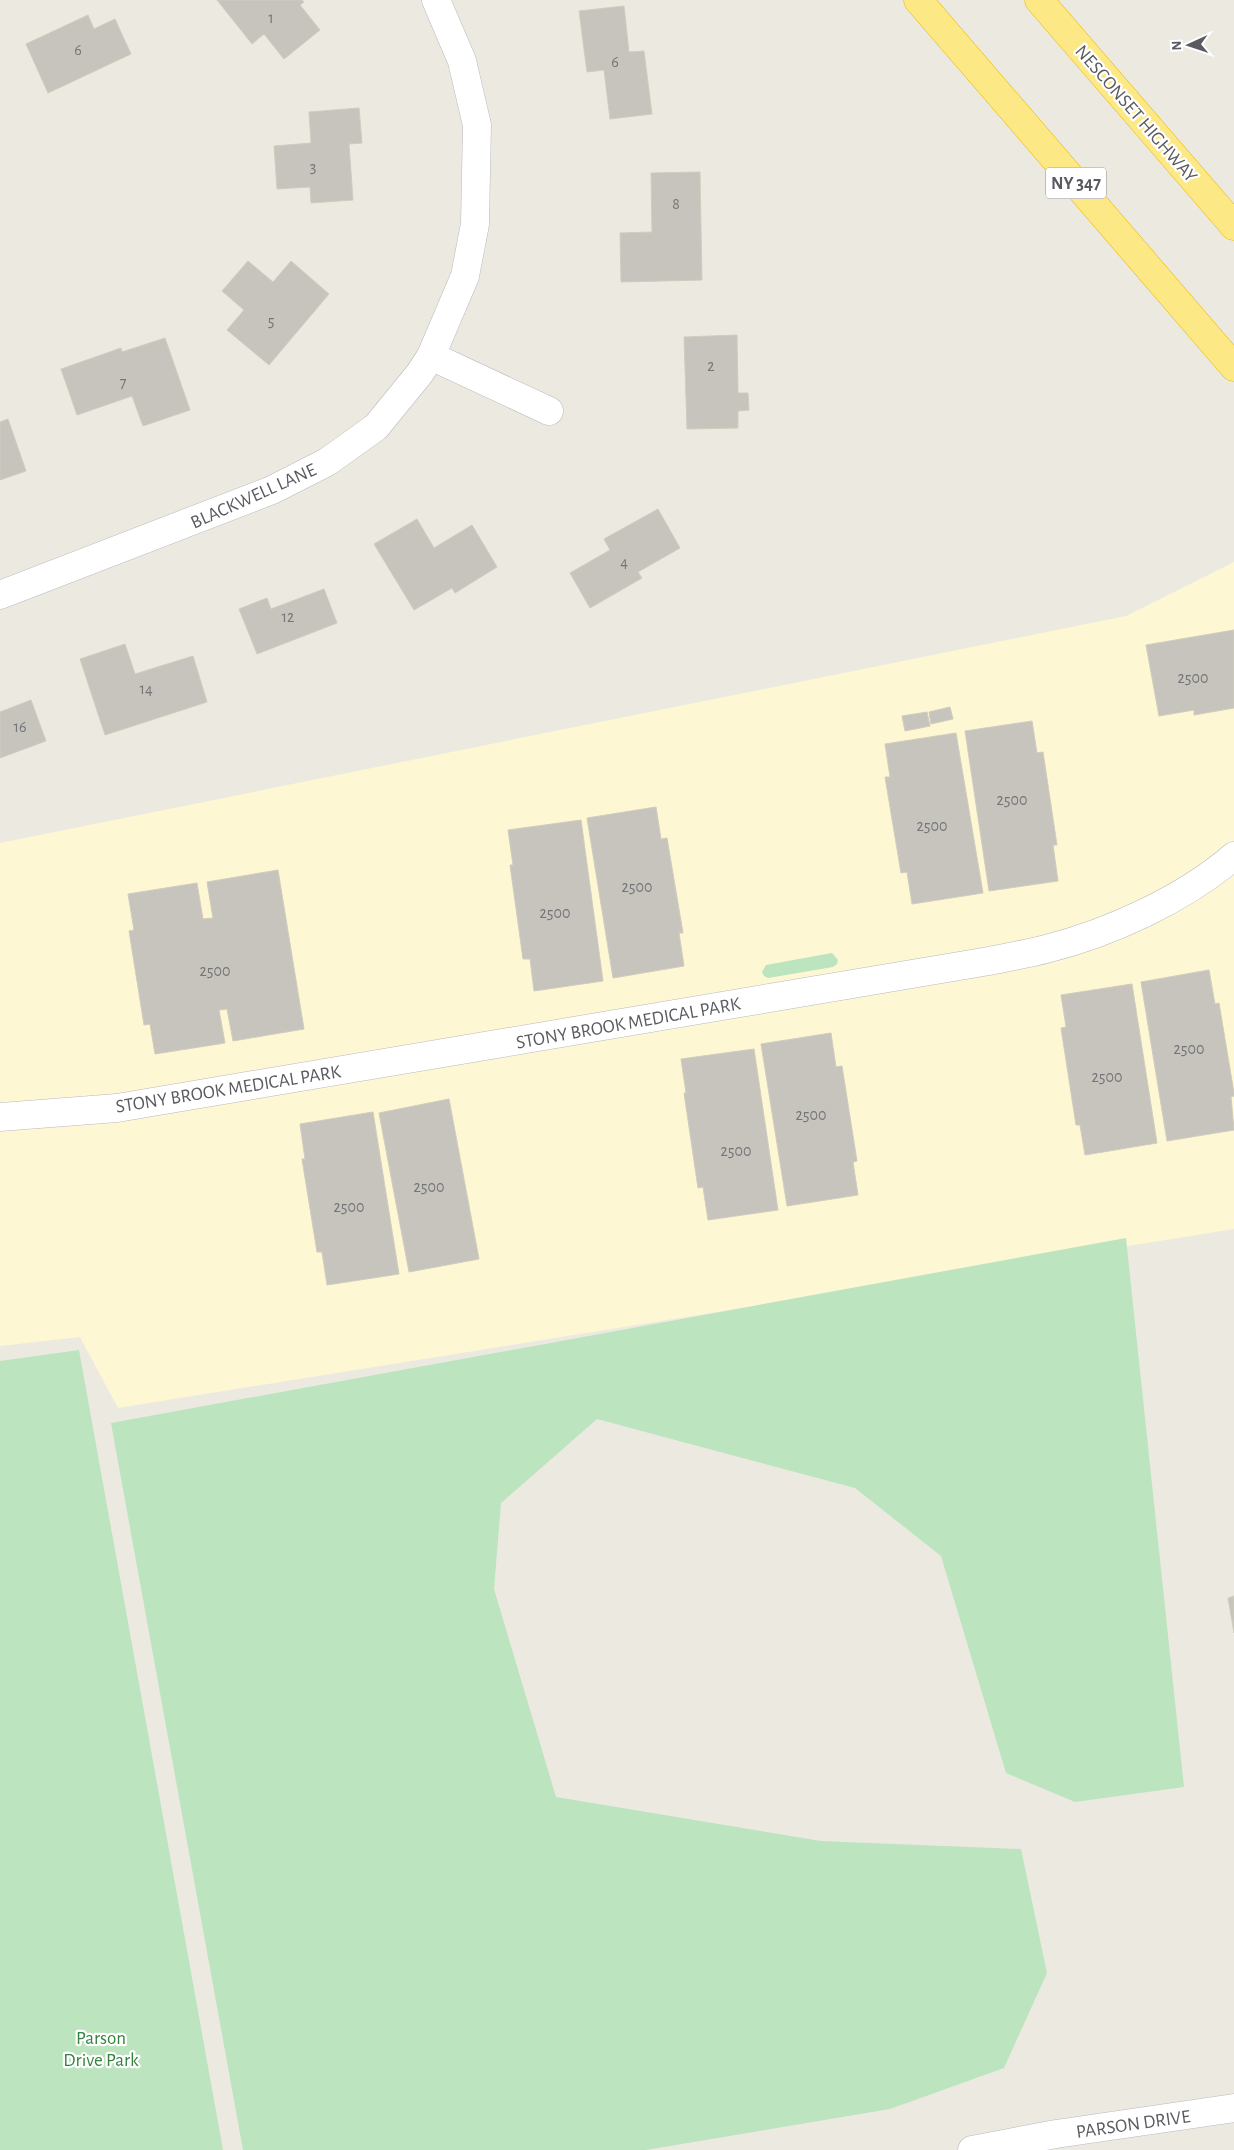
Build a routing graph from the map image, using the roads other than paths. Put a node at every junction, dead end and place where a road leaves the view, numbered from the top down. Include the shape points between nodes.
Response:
1 (436, 0) edge
2 (918, 0) edge
3 (1039, 0) edge
4 (1234, 226) edge
5 (431, 356) junction
6 (1234, 367) edge
7 (550, 412) dead end
8 (0, 595) edge
9 (1234, 856) edge
10 (0, 1117) edge
11 (1234, 2108) edge
12 (972, 2150) edge

1 - 5 street, BLACKWELL LANE via 466,74 476,125 475,224 465,276
2 - 6 highway, NY 347
3 - 4 highway, NESCONSET HIGHWAY
5 - 7 street
5 - 8 street, BLACKWELL LANE via 376,427 326,462 272,490
9 - 10 street, STONY BROOK MEDICAL PARK via 1192,887 1154,907 1084,937 1046,949 126,1106
11 - 12 street, PARSON DRIVE via 1056,2134

